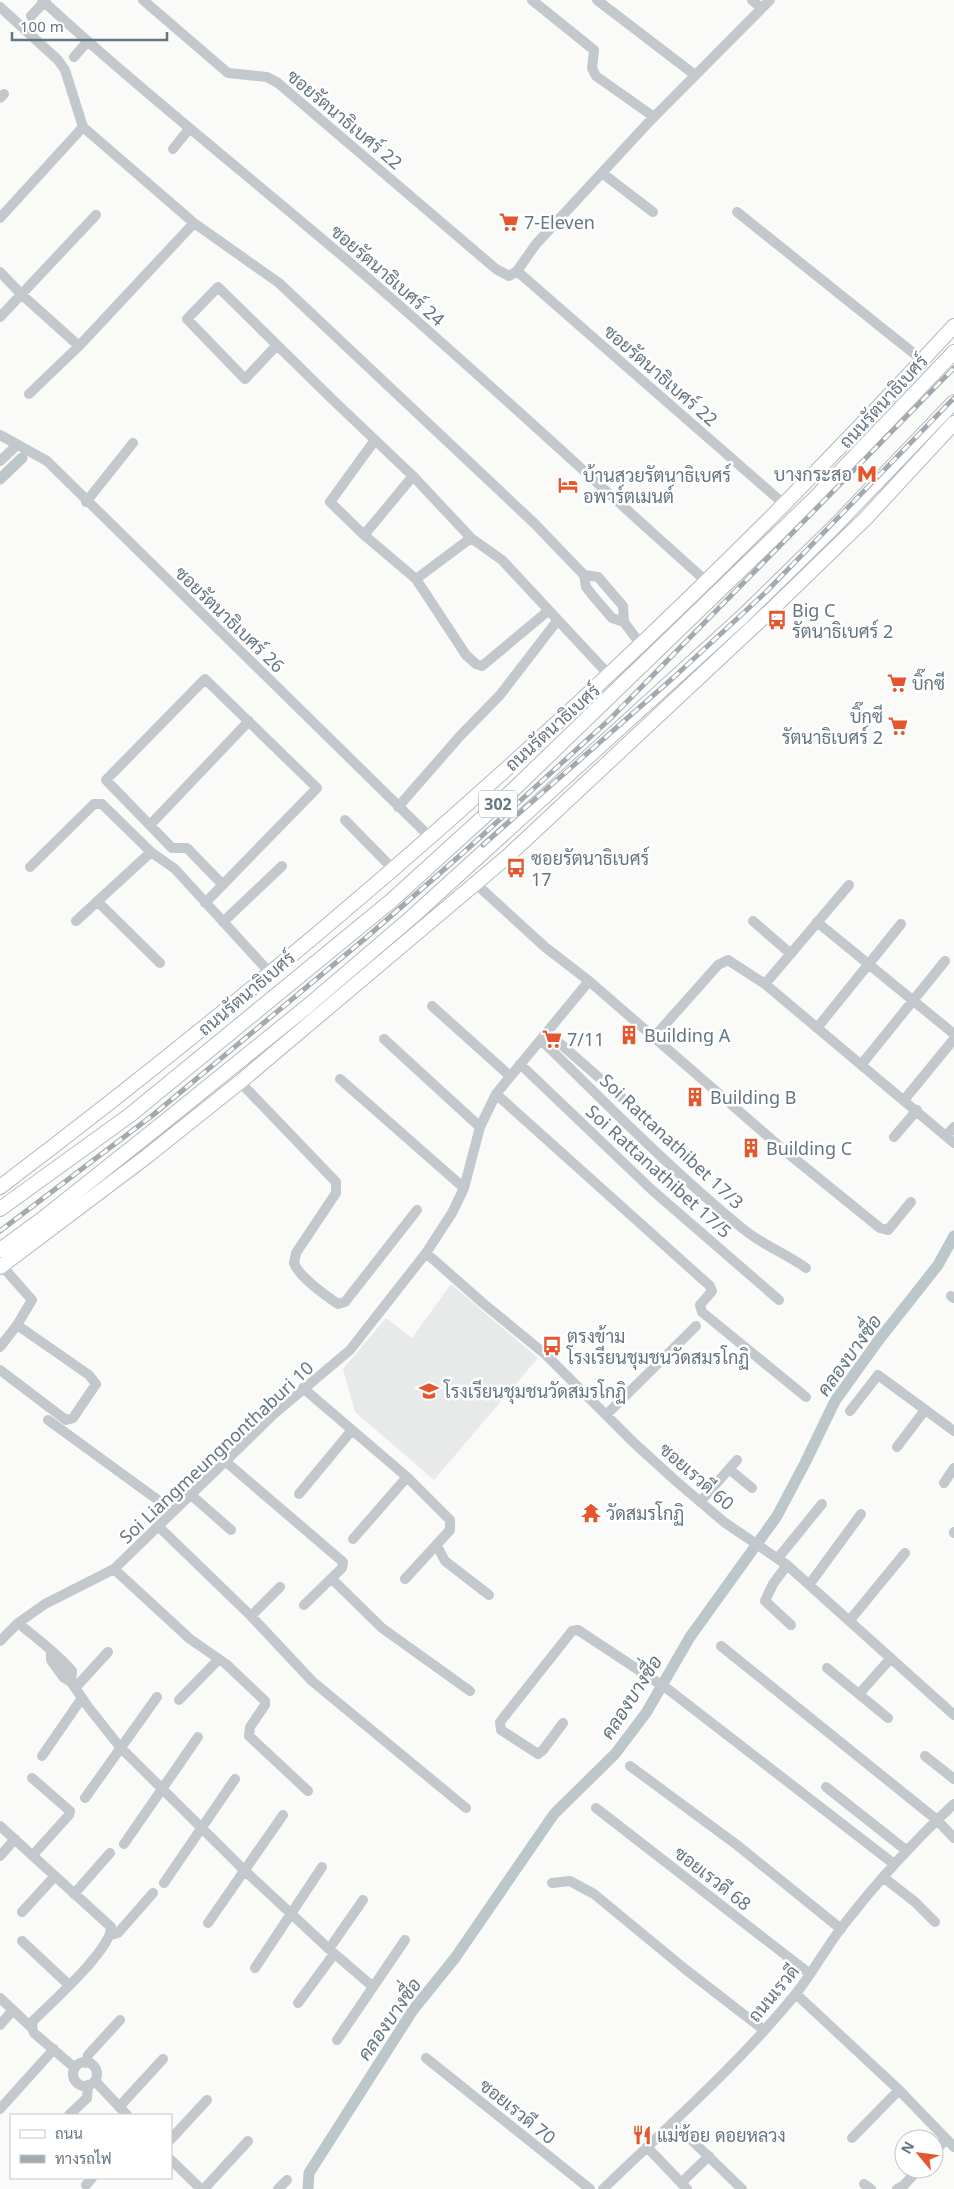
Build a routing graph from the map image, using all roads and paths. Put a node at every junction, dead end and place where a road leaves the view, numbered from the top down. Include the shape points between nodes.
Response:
1 (44, 0) edge
2 (143, 0) edge
3 (532, 0) edge
4 (597, 0) edge
5 (752, 0) edge
6 (770, 0) edge
7 (0, 7) edge
8 (761, 8) junction
9 (31, 16) dead end
10 (88, 41) junction
11 (74, 57) dead end
12 (695, 75) junction
13 (654, 117) junction
14 (83, 128) junction
15 (189, 129) junction
16 (173, 149) dead end
17 (602, 172) junction
18 (653, 212) dead end
19 (737, 212) dead end
20 (96, 215) dead end
21 (0, 218) edge
22 (194, 223) junction
23 (517, 271) junction
24 (0, 272) edge
25 (21, 294) junction
26 (0, 317) edge
27 (954, 326) edge
28 (277, 345) junction
29 (79, 346) junction
30 (954, 352) edge
31 (922, 360) junction
32 (29, 394) dead end
33 (954, 402) edge
34 (954, 423) edge
35 (0, 435) edge
36 (375, 440) junction
37 (133, 443) dead end
38 (17, 445) junction
39 (0, 461) edge
40 (413, 476) junction
41 (86, 502) junction
42 (784, 504) junction
43 (364, 535) junction
44 (471, 538) junction
45 (584, 576) junction
46 (416, 578) junction
47 (706, 581) junction
48 (548, 611) junction
49 (557, 621) junction
50 (624, 622) junction
51 (641, 645) junction
52 (609, 675) junction
53 (249, 721) junction
54 (398, 807) junction
55 (345, 820) dead end
56 (150, 825) junction
57 (430, 837) junction
58 (151, 852) junction
59 (282, 866) dead end
60 (30, 867) dead end
61 (393, 869) junction
62 (476, 884) junction
63 (223, 885) junction
64 (849, 885) dead end
65 (97, 901) junction
66 (205, 903) junction
67 (76, 921) dead end
68 (753, 921) dead end
69 (223, 922) junction
70 (817, 922) junction
71 (901, 924) dead end
72 (303, 946) junction
73 (399, 950) junction
74 (791, 954) junction
75 (945, 961) dead end
76 (160, 963) dead end
77 (869, 964) junction
78 (271, 974) junction
79 (589, 981) junction
80 (765, 984) junction
81 (913, 1000) junction
82 (309, 1005) junction
83 (432, 1006) dead end
84 (241, 1022) junction
85 (817, 1028) junction
86 (954, 1034) edge
87 (654, 1036) junction
88 (545, 1037) junction
89 (384, 1039) dead end
90 (954, 1039) edge
91 (520, 1064) junction
92 (861, 1065) junction
93 (510, 1076) junction
94 (340, 1079) dead end
95 (240, 1082) junction
96 (496, 1094) junction
97 (904, 1100) junction
98 (636, 1110) dead end
99 (917, 1110) junction
100 (480, 1127) junction
101 (954, 1127) edge
102 (894, 1137) dead end
103 (950, 1139) edge
104 (0, 1188) edge
105 (464, 1188) junction
106 (912, 1202) dead end
107 (0, 1209) edge
108 (417, 1210) dead end
109 (41, 1220) junction
110 (0, 1250) edge
111 (426, 1253) junction
112 (1, 1263) edge
113 (806, 1268) dead end
114 (779, 1300) dead end
115 (17, 1325) junction
116 (696, 1326) dead end
117 (0, 1346) edge
118 (0, 1370) edge
119 (303, 1388) junction
120 (806, 1397) dead end
121 (925, 1410) junction
122 (850, 1411) dead end
123 (606, 1415) junction
124 (48, 1420) dead end
125 (352, 1430) junction
126 (954, 1431) edge
127 (897, 1447) dead end
128 (225, 1460) junction
129 (737, 1460) dead end
130 (954, 1468) edge
131 (729, 1469) junction
132 (407, 1477) junction
133 (944, 1483) dead end
134 (752, 1488) dead end
135 (190, 1494) junction
136 (299, 1494) dead end
137 (700, 1502) junction
138 (822, 1504) dead end
139 (173, 1511) junction
140 (861, 1514) dead end
141 (159, 1527) junction
142 (231, 1530) dead end
143 (353, 1539) dead end
144 (437, 1546) junction
145 (905, 1553) dead end
146 (778, 1558) junction
147 (787, 1566) junction
148 (114, 1569) junction
149 (332, 1578) junction
150 (406, 1579) dead end
151 (809, 1585) junction
152 (280, 1587) dead end
153 (489, 1595) dead end
154 (304, 1605) dead end
155 (251, 1616) junction
156 (850, 1620) junction
157 (18, 1622) junction
158 (791, 1625) dead end
159 (0, 1641) edge
160 (721, 1646) dead end
161 (108, 1652) dead end
162 (890, 1658) junction
163 (219, 1659) junction
164 (827, 1668) dead end
165 (73, 1685) junction
166 (470, 1691) dead end
167 (859, 1694) junction
168 (157, 1697) dead end
169 (82, 1698) junction
170 (179, 1700) dead end
171 (954, 1715) edge
172 (888, 1718) dead end
173 (563, 1723) dead end
174 (198, 1737) dead end
175 (120, 1747) junction
176 (42, 1756) dead end
177 (924, 1756) dead end
178 (630, 1766) dead end
179 (32, 1778) dead end
180 (236, 1779) dead end
181 (954, 1780) edge
182 (826, 1786) dead end
183 (163, 1788) junction
184 (308, 1791) dead end
185 (85, 1798) dead end
186 (954, 1804) edge
187 (466, 1808) dead end
188 (596, 1808) dead end
189 (283, 1815) dead end
190 (937, 1820) junction
191 (0, 1826) edge
192 (201, 1829) junction
193 (954, 1838) edge
194 (15, 1839) junction
195 (124, 1844) dead end
196 (908, 1851) junction
197 (110, 1853) dead end
198 (33, 1855) junction
199 (0, 1856) edge
200 (894, 1864) junction
201 (322, 1867) dead end
202 (244, 1870) junction
203 (54, 1876) junction
204 (883, 1877) junction
205 (552, 1883) dead end
206 (164, 1884) dead end
207 (74, 1894) junction
208 (153, 1894) dead end
209 (363, 1900) dead end
210 (22, 1912) dead end
211 (290, 1913) junction
212 (935, 1922) dead end
213 (208, 1923) dead end
214 (841, 1929) junction
215 (111, 1935) junction
216 (405, 1940) dead end
217 (22, 1941) dead end
218 (331, 1951) junction
219 (255, 1968) dead end
220 (810, 1974) junction
221 (69, 1985) junction
222 (372, 1986) junction
223 (796, 1994) junction
224 (0, 1998) edge
225 (298, 2003) dead end
226 (13, 2010) junction
227 (120, 2020) dead end
228 (0, 2025) edge
229 (32, 2028) junction
230 (764, 2030) junction
231 (337, 2040) dead end
232 (54, 2049) junction
233 (163, 2058) dead end
234 (426, 2058) dead end
235 (86, 2063) junction
236 (76, 2068) junction
237 (91, 2083) junction
238 (899, 2090) junction
239 (207, 2100) dead end
240 (119, 2107) junction
241 (0, 2109) edge
242 (70, 2114) edge
243 (126, 2114) edge
244 (673, 2122) junction
245 (172, 2138) edge
246 (852, 2138) dead end
247 (248, 2141) dead end
248 (950, 2143) edge
249 (647, 2147) junction
250 (709, 2156) junction
251 (172, 2161) edge
252 (910, 2179) edge
253 (287, 2180) dead end
254 (684, 2186) edge
255 (202, 2189) edge
256 (278, 2189) edge
257 (590, 2189) edge
258 (603, 2189) edge
259 (742, 2189) edge
260 (897, 2189) edge

1 - 9 street
1 - 10 street, ซอยรัตนาธิเบศร์ 24
2 - 23 street, ซอยรัตนาธิเบศร์ 22 via 228,73 266,77 278,83 496,270 509,276
3 - 13 street via 594,50 592,68 596,76
4 - 12 street
5 - 8 street
6 - 8 street
7 - 14 street via 65,70
8 - 12 street
10 - 11 street
10 - 15 street, ซอยรัตนาธิเบศร์ 24
12 - 13 street
13 - 17 street
14 - 21 street
14 - 22 street
15 - 16 street
15 - 47 street, ซอยรัตนาธิเบศร์ 24 via 346,258
17 - 18 street
17 - 23 street via 536,244
19 - 31 street
20 - 25 street
22 - 29 street
22 - 45 street via 279,283 535,524
23 - 42 street, ซอยรัตนาธิเบศร์ 22
24 - 25 street
25 - 26 street
25 - 29 street
27 - 31 main road, ถนนรัตนาธิเบศร์ / 302
28 - 28 street via 218,287 187,319 245,379
28 - 36 street
29 - 32 street
30 - 84 main road, ถนนรัตนาธิเบศร์ / 302 via 815,498 512,791 391,901
31 - 42 main road, ถนนรัตนาธิเบศร์ / 302
33 - 82 main road, 302 via 742,617 412,917
34 - 62 main road, 302 via 866,518 769,612
35 - 38 street, ซอยรัตนาธิเบศร์ 26
36 - 40 street
36 - 43 street via 330,502
37 - 41 street
38 - 39 street
38 - 41 street, ซอยรัตนาธิเบศร์ 26 via 46,461
40 - 43 street
40 - 44 street
41 - 54 street, ซอยรัตนาธิเบศร์ 26
42 - 47 main road, ถนนรัตนาธิเบศร์ / 302
43 - 46 street
44 - 46 street
44 - 48 street via 502,560
45 - 50 street via 586,587 612,618
45 - 50 street via 598,578 623,606
46 - 48 street via 466,655 479,666
47 - 51 main road, ถนนรัตนาธิเบศร์ / 302
48 - 49 street
49 - 52 street
49 - 54 street via 500,695
50 - 51 street
51 - 52 main road, ถนนรัตนาธิเบศร์ / 302
52 - 57 main road, ถนนรัตนาธิเบศร์ / 302
53 - 56 street
53 - 56 street via 205,679 106,780
53 - 63 street via 317,788
54 - 57 street, ซอยรัตนาธิเบศร์ 26
55 - 61 street
56 - 63 street via 172,848 187,848
57 - 61 main road, ถนนรัตนาธิเบศร์ / 302
58 - 60 street via 98,803
58 - 65 street
58 - 66 street via 175,870
59 - 69 street
61 - 72 main road, ถนนรัตนาธิเบศร์ / 302
62 - 73 main road, 302
62 - 79 street via 542,945
63 - 66 street
64 - 70 street
65 - 67 street
65 - 76 street
66 - 69 street
68 - 74 street
69 - 78 street
70 - 74 street
70 - 77 street
71 - 77 street
72 - 78 main road, ถนนรัตนาธิเบศร์ / 302
72 - 84 main road
73 - 82 main road
73 - 95 main road, 302
74 - 80 street
75 - 81 street
77 - 81 street
77 - 85 street
78 - 104 main road, ถนนรัตนาธิเบศร์ / 302
79 - 87 street
79 - 88 street, Soi Liangmeungnonthaburi 10
80 - 85 street
80 - 87 street via 734,962 728,960 718,964
81 - 86 street
81 - 92 street
82 - 109 main road, 302
83 - 93 street
84 - 107 main road, ถนนรัตนาธิเบศร์ / 302 via 130,1115
85 - 92 street
87 - 106 street via 785,1151 880,1228 888,1230
88 - 91 street, Soi Liangmeungnonthaburi 10
88 - 98 street
88 - 113 street, Soi Rattanathibet 17/3 via 674,1168 743,1229
89 - 100 street
90 - 97 street
91 - 93 street, Soi Liangmeungnonthaburi 10
91 - 114 street, Soi Rattanathibet 17/5 via 652,1190
92 - 97 street
93 - 96 street, Soi Liangmeungnonthaburi 10
94 - 105 street
95 - 108 street via 336,1182 336,1192 296,1253 294,1263 298,1271 338,1304 345,1302
95 - 112 main road, 302 via 146,1157
96 - 100 street, Soi Liangmeungnonthaburi 10
96 - 120 street via 710,1286 712,1292 700,1305 702,1312
97 - 99 street
99 - 102 street
99 - 103 street
100 - 105 street, Soi Liangmeungnonthaburi 10
101 - 103 street
105 - 111 street, Soi Liangmeungnonthaburi 10
109 - 110 main road, 302
109 - 112 main road
111 - 119 street, Soi Liangmeungnonthaburi 10 via 350,1350
111 - 123 street, ซอยเรวดี 60 via 545,1354
112 - 115 street via 32,1300
115 - 117 street
115 - 118 street via 89,1375 96,1384 73,1418 66,1420
116 - 123 street
119 - 125 street
119 - 128 street, Soi Liangmeungnonthaburi 10
121 - 122 street via 878,1375
121 - 126 street
121 - 127 street
123 - 137 street, ซอยเรวดี 60
124 - 139 street
125 - 132 street
125 - 136 street
128 - 135 street, Soi Liangmeungnonthaburi 10
128 - 149 street via 342,1562 342,1568
129 - 131 street
130 - 133 street
131 - 134 street
131 - 137 street
132 - 143 street
132 - 144 street via 451,1523 450,1530
135 - 139 street, Soi Liangmeungnonthaburi 10
135 - 142 street
137 - 146 street, ซอยเรวดี 60
138 - 146 street
139 - 141 street, Soi Liangmeungnonthaburi 10
140 - 151 street
141 - 148 street, Soi Liangmeungnonthaburi 10
141 - 155 street
144 - 150 street
144 - 153 street via 445,1561
145 - 156 street
146 - 147 street, ซอยเรวดี 60
147 - 151 street, ซอยเรวดี 60
147 - 158 street via 765,1600
148 - 157 street, Soi Liangmeungnonthaburi 10 via 45,1604
148 - 163 street via 190,1639
149 - 154 street
149 - 166 street via 382,1628
151 - 156 street, ซอยเรวดี 60
152 - 155 street
155 - 187 street via 312,1681
156 - 162 street, ซอยเรวดี 60
157 - 159 street, Soi Liangmeungnonthaburi 10
157 - 165 street via 59,1656 72,1671
160 - 190 street
161 - 165 street
162 - 167 street
162 - 171 street, ซอยเรวดี 60
163 - 170 street
163 - 184 street via 265,1701 250,1727 250,1736
164 - 167 street
165 - 169 street
167 - 172 street
168 - 175 street
169 - 175 street
169 - 176 street
173 - 200 street via 538,1754 499,1726 572,1631 580,1630 669,1690
174 - 183 street
175 - 183 street
175 - 185 street
177 - 181 street
178 - 214 street via 737,1845
179 - 198 street via 70,1811
180 - 192 street
182 - 196 street
183 - 192 street
183 - 195 street
186 - 190 street, ถนนเรวดี
188 - 220 street, ซอยเรวดี 68
189 - 202 street
190 - 193 street
190 - 196 street, ถนนเรวดี
191 - 194 street
192 - 202 street
192 - 206 street
194 - 198 street
194 - 199 street
196 - 200 street, ถนนเรวดี
197 - 207 street
198 - 203 street
200 - 204 street, ถนนเรวดี
201 - 211 street
202 - 211 street
202 - 213 street
203 - 207 street
203 - 210 street
204 - 212 street
204 - 214 street, ถนนเรวดี
205 - 230 street via 570,1881 594,1894
207 - 215 street via 111,1927
208 - 215 street via 118,1933
209 - 218 street
211 - 218 street
211 - 219 street
214 - 220 street, ถนนเรวดี
215 - 221 street via 93,1961
216 - 222 street
217 - 221 street
218 - 222 street
218 - 225 street
220 - 223 street, ถนนเรวดี
221 - 229 street via 33,2021
222 - 231 street
223 - 230 street, ถนนเรวดี
223 - 238 street
224 - 226 street
226 - 228 street
226 - 229 street
227 - 235 street via 88,2055
229 - 232 street
230 - 244 street, ถนนเรวดี
232 - 236 street
232 - 241 street
233 - 240 street
234 - 257 street, ซอยเรวดี 70
235 - 236 street
235 - 237 street via 96,2069
236 - 237 street via 75,2079 80,2085
237 - 240 street
237 - 242 street via 87,2098
238 - 246 street
238 - 248 street
239 - 245 street
240 - 243 street
244 - 249 street, ถนนเรวดี
244 - 250 street
247 - 255 street
249 - 254 street
249 - 258 street, ถนนเรวดี
250 - 254 street
250 - 259 street
251 - 255 street
252 - 260 street
253 - 256 street

